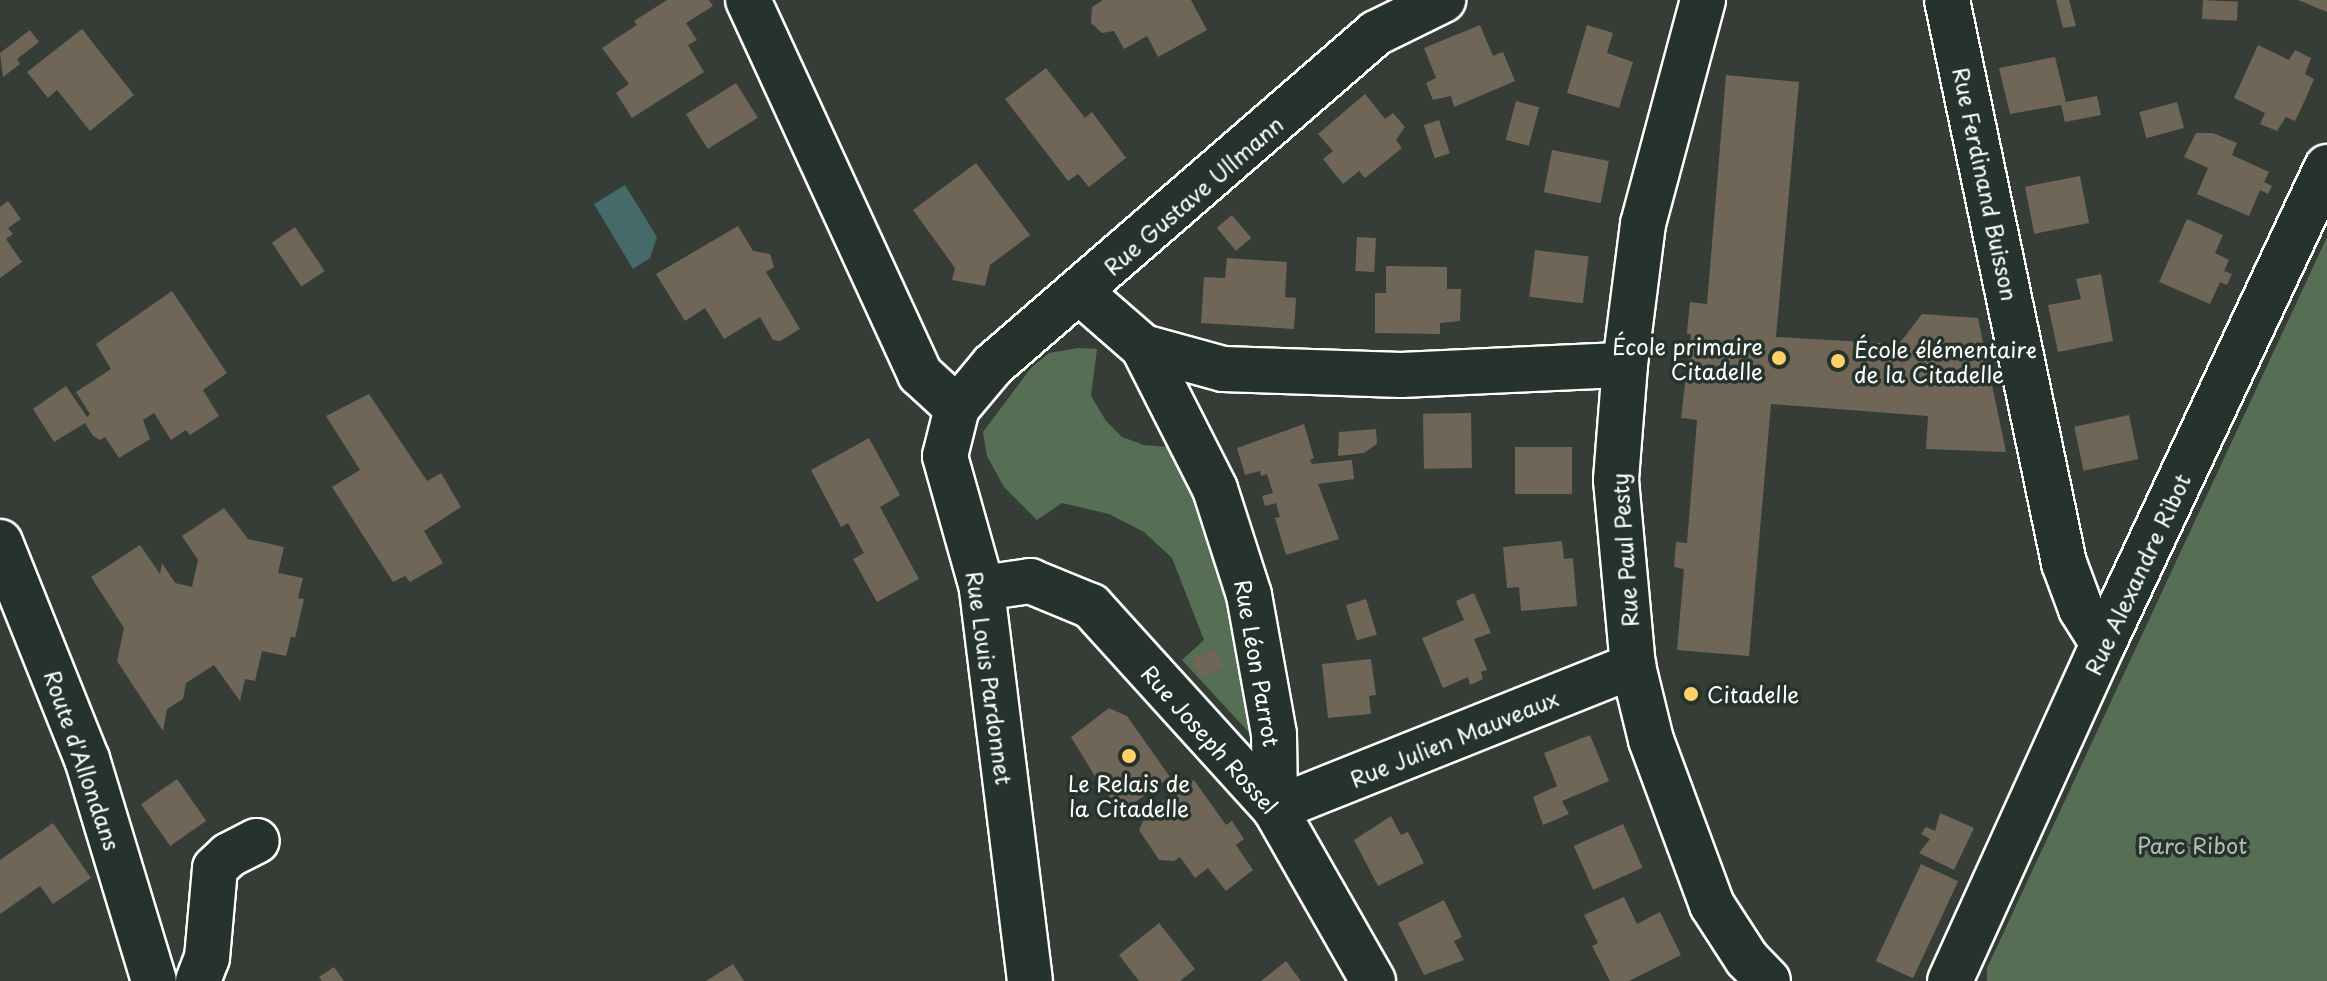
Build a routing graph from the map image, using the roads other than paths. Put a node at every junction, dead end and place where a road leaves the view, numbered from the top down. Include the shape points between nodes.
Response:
1 (748, 0) edge
2 (1443, 0) edge
3 (1703, 0) edge
4 (1947, 0) edge
5 (2327, 167) edge
6 (1081, 293) junction
7 (1143, 347) junction
8 (1625, 365) junction
9 (957, 408) junction
10 (0, 542) edge
11 (982, 588) junction
12 (2103, 644) junction
13 (1633, 666) junction
14 (1275, 809) junction
15 (257, 841) dead end
16 (154, 981) edge
17 (198, 981) edge
18 (1030, 981) edge
19 (1373, 981) edge
20 (1768, 981) edge
21 (1950, 981) edge

1 - 9 street via 920,374
2 - 6 street, Rue Gustave Ullmann via 1376,33
3 - 8 street, Rue Paul Pesty via 1643,224
4 - 12 street, Rue Ferdinand Buisson via 2064,563 2081,609
5 - 12 street, Rue Alexandre Ribot
6 - 7 street, Rue Léon Parrot
6 - 9 street, Rue Gustave Ullmann via 993,365
7 - 8 street, Rue Léon Parrot via 1238,370 1401,375
7 - 14 street, Rue Léon Parrot via 1215,489 1249,595 1274,734
8 - 13 street, Rue Paul Pesty via 1616,480
9 - 11 street, Rue Louis Pardonnet via 945,456
10 - 16 street, Route d'Allondans via 87,759
11 - 14 street, Rue Joseph Rossel via 1030,581 1091,606
11 - 18 street, Rue Louis Pardonnet
12 - 21 street, Rue Alexandre Ribot
13 - 14 street, Rue Julien Mauveaux
13 - 20 street, Rue Paul Pesty via 1651,740 1712,905
14 - 19 street, Rue Joseph Rossel
15 - 17 street via 215,868 207,958

